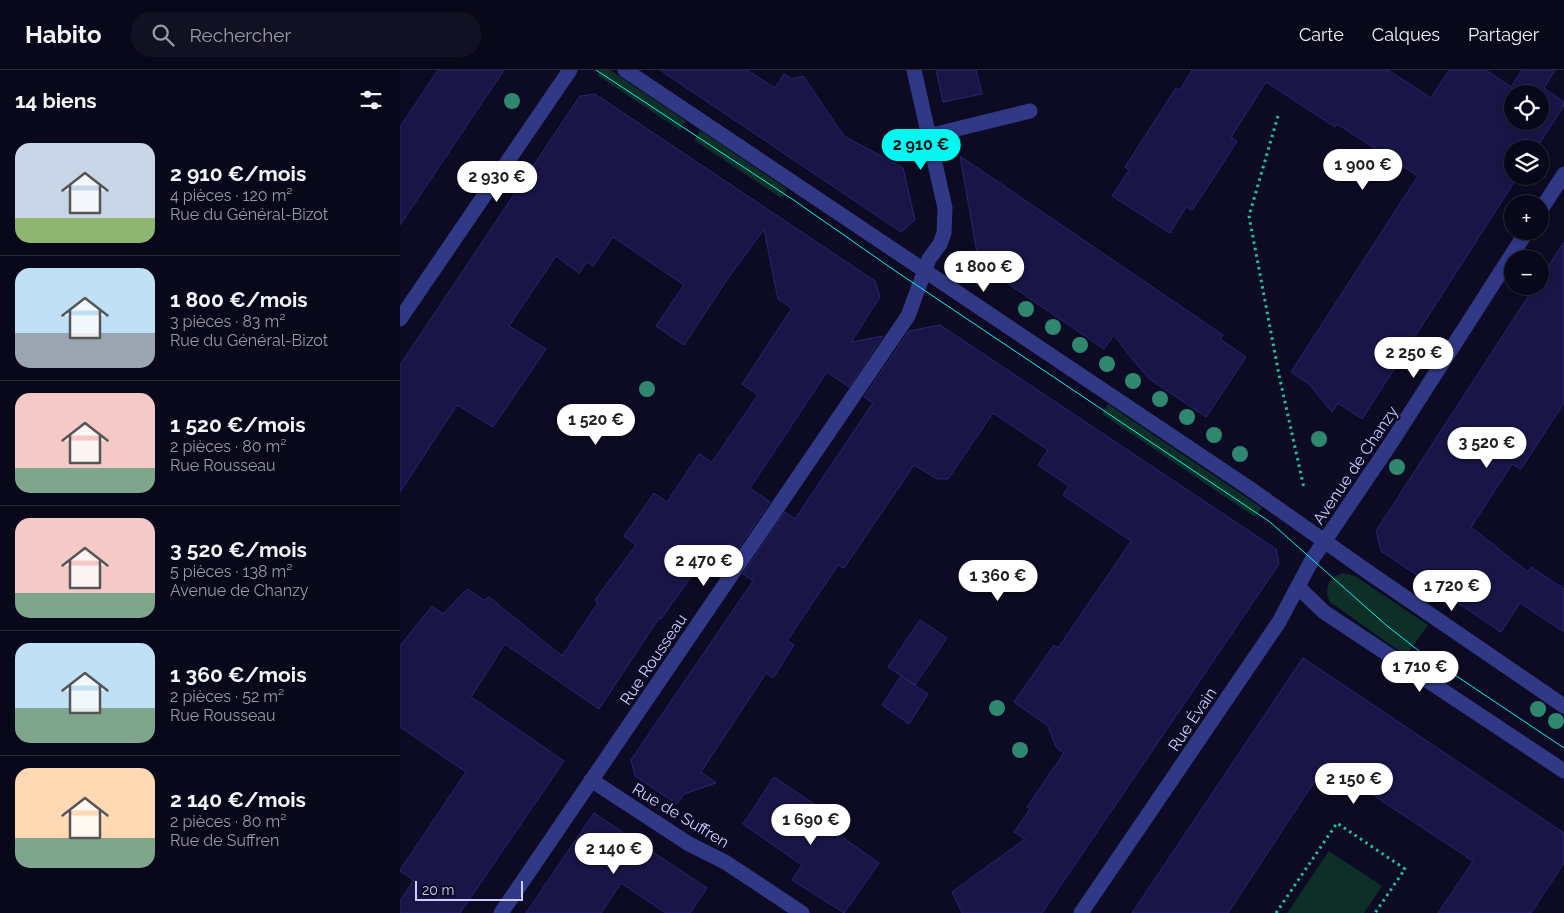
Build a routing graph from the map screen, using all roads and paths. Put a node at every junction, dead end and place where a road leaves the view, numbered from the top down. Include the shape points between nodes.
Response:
1 (570, 70) edge
2 (625, 70) edge
3 (914, 70) edge
4 (1030, 111) dead end
5 (1278, 116) dead end
6 (928, 136) junction
7 (1564, 174) edge
8 (1549, 197) edge
9 (1521, 240) edge
10 (924, 270) junction
11 (400, 319) edge
12 (1304, 488) dead end
13 (1325, 541) junction
14 (1298, 586) junction
15 (1564, 706) edge
16 (1564, 771) edge
17 (591, 780) junction
18 (501, 913) edge
19 (802, 913) edge
20 (1081, 913) edge
21 (1276, 913) edge
22 (1375, 913) edge

1 - 11 street
2 - 10 street
3 - 6 street, Rue Rousseau
4 - 6 street
5 - 12 path via 1249,216
6 - 10 street, Rue Rousseau via 945,208 944,233
7 - 8 street
9 - 13 street, Avenue de Chanzy
10 - 13 street
10 - 17 street, Rue Rousseau via 908,316
13 - 14 street, Rue Évain
13 - 15 street
14 - 16 street via 1324,612
14 - 20 street, Rue Évain via 1279,622
17 - 18 street, Rue Rousseau
17 - 19 street, Rue de Suffren
21 - 22 path via 1338,823 1405,869

